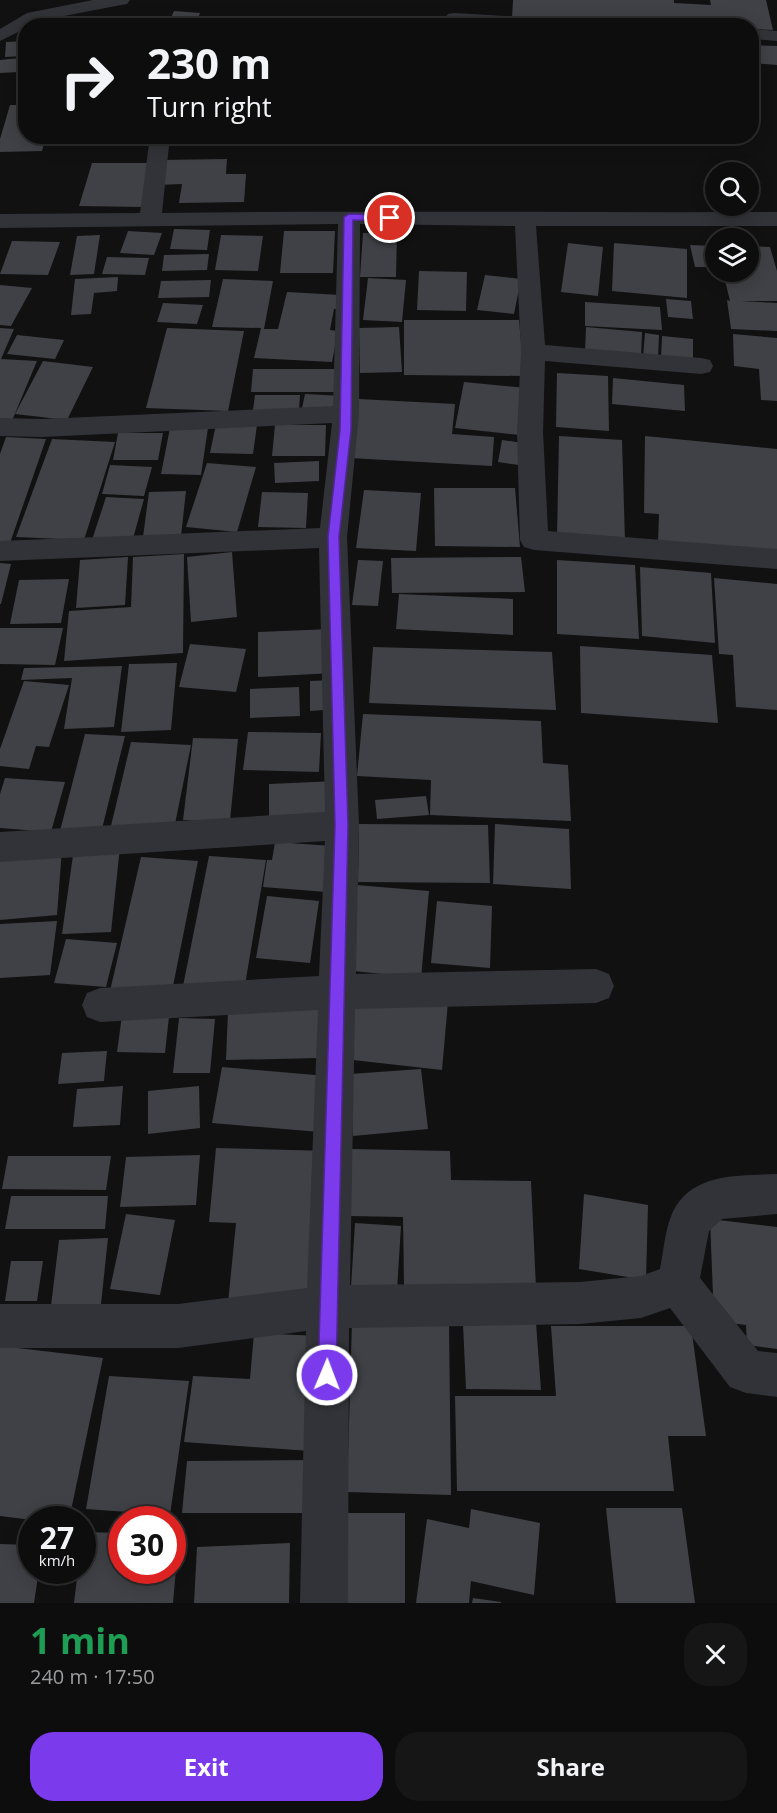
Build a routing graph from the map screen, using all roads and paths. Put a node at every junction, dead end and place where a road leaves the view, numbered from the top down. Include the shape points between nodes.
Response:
1 (116, 1) edge
2 (30, 18) edge
3 (18, 25) edge
4 (759, 35) edge
5 (0, 36) edge
6 (777, 36) edge
7 (159, 144) edge
8 (349, 217) junction
9 (525, 218) junction
10 (777, 219) edge
11 (150, 220) junction
12 (0, 221) edge
13 (533, 352) junction
14 (701, 366) dead end
15 (346, 414) junction
16 (0, 427) edge
17 (333, 537) junction
18 (0, 551) edge
19 (777, 559) edge
20 (342, 825) junction
21 (0, 847) edge
22 (596, 986) dead end
23 (337, 992) junction
24 (100, 1005) dead end
25 (777, 1194) edge
26 (678, 1284) junction
27 (328, 1307) junction
28 (0, 1326) edge
29 (777, 1375) edge
30 (324, 1603) edge

1 - 2 street
3 - 5 street
4 - 6 street
7 - 11 street
8 - 9 street
8 - 11 street
8 - 15 street
9 - 10 street
9 - 13 street
11 - 12 street
13 - 14 street
13 - 19 street via 530,432 534,540
15 - 16 street
15 - 17 street
17 - 18 street
17 - 20 street
20 - 21 street
20 - 23 street
22 - 23 street
23 - 24 street
23 - 27 street
25 - 26 street via 713,1199 691,1220
26 - 27 street via 641,1298 580,1303
26 - 29 street via 746,1371
27 - 28 street via 178,1326
27 - 30 street

